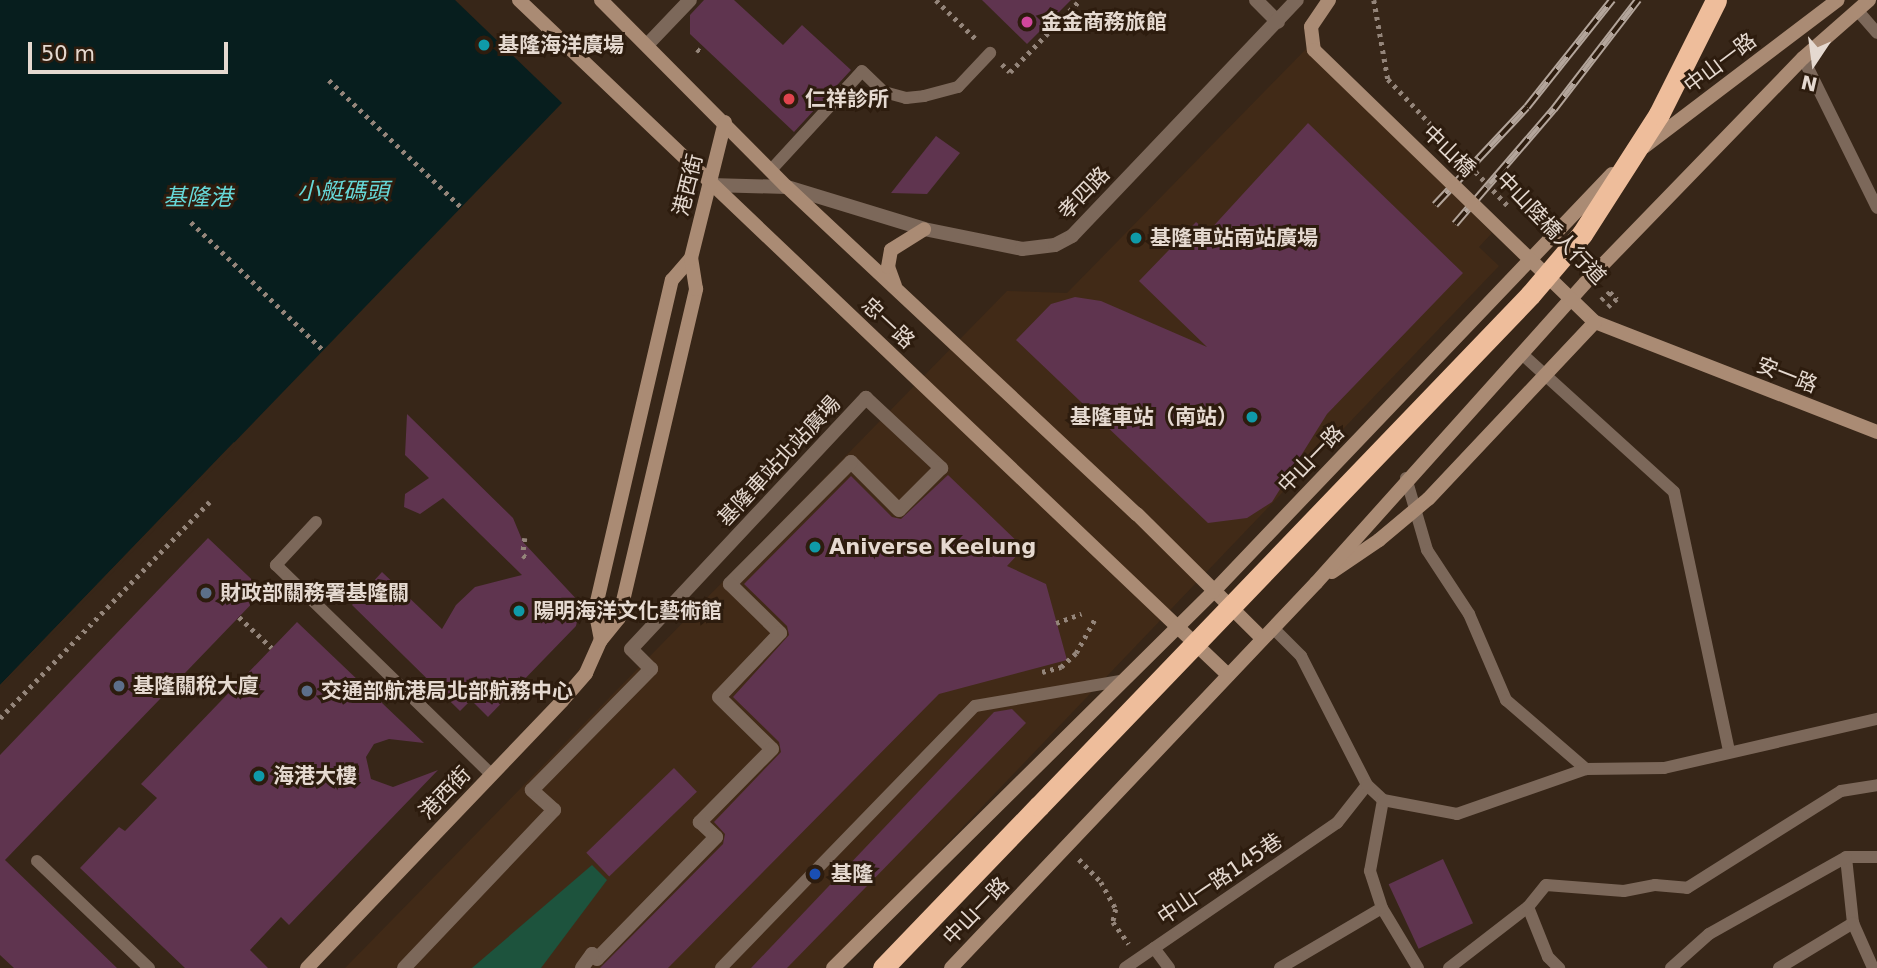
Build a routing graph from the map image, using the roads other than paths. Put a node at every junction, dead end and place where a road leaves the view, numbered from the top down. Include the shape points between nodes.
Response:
1 (519, 0) edge
2 (601, 0) edge
3 (691, 0) edge
4 (1256, 0) edge
5 (1297, 0) edge
6 (1329, 0) edge
7 (1716, 0) edge
8 (1838, 0) edge
9 (1869, 0) edge
10 (1858, 11) junction
11 (1278, 22) junction
12 (1877, 33) edge
13 (647, 45) junction
14 (990, 53) road end
15 (1803, 58) junction
16 (725, 122) junction
17 (771, 170) junction
18 (709, 185) junction
19 (787, 187) junction
20 (1877, 208) edge
21 (924, 229) junction
22 (691, 258) junction
23 (897, 290) junction
24 (1595, 322) junction
25 (1522, 354) junction
26 (1877, 432) edge
27 (1406, 478) junction
28 (316, 522) dead end
29 (1316, 583) junction
30 (1213, 592) junction
31 (1178, 627) junction
32 (1268, 634) junction
33 (601, 639) junction
34 (1228, 675) junction
35 (1125, 680) junction
36 (1877, 719) edge
37 (1729, 751) junction
38 (1586, 769) junction
39 (492, 775) junction
40 (1367, 785) junction
41 (1877, 785) edge
42 (1383, 800) junction
43 (1846, 857) junction
44 (1877, 857) edge
45 (37, 861) dead end
46 (1528, 907) junction
47 (1382, 908) junction
48 (1853, 923) junction
49 (1154, 948) junction
50 (149, 968) edge
51 (307, 968) edge
52 (404, 968) edge
53 (582, 968) edge
54 (721, 968) edge
55 (833, 968) edge
56 (883, 968) edge
57 (951, 968) edge
58 (1125, 968) edge
59 (1170, 968) edge
60 (1280, 968) edge
61 (1418, 968) edge
62 (1449, 968) edge
63 (1559, 968) edge
64 (1671, 968) edge
65 (1779, 968) edge
66 (1873, 968) edge

1 - 18 street, 忠一路
2 - 13 street, 忠一路
3 - 13 street
4 - 11 street
5 - 11 street, 孝四路
6 - 24 street, 中山橋, bridge via 1311,27 1314,50
7 - 56 highway, bridge via 1659,114 1582,234 1530,295
8 - 30 street, 中山一路 via 1624,162
9 - 10 street, 中山一路
10 - 12 lane
10 - 15 street, 中山一路
11 - 21 street, 孝四路 via 1072,236 1055,245 1022,250
13 - 16 street, 忠一路
14 - 17 lane via 958,87 924,96 906,98 884,92 862,71
15 - 20 lane
15 - 25 street, 中山一路
16 - 17 street, 忠一路
16 - 18 street, 港西街
17 - 19 street, 忠一路
18 - 19 street, 孝四路
18 - 22 street, 港西街
18 - 31 street, 忠一路
19 - 21 street, 孝四路
19 - 23 street, 忠一路
21 - 23 street via 891,250 888,267
22 - 33 street, 港西街 via 696,289 619,618
22 - 33 street, 港西街 via 672,280 595,610
23 - 30 street, 忠一路 via 1137,514
24 - 26 street, 安一路
24 - 29 street, bridge via 1427,499 1379,540
25 - 27 street, 中山一路
25 - 37 lane via 1674,492
27 - 29 street, 中山一路
27 - 38 lane via 1427,550 1469,614 1506,700
28 - 39 lane via 276,565
29 - 32 street, 中山一路
30 - 31 street, 中山一路
30 - 32 street, 忠一路
31 - 34 street, 忠一路
31 - 35 street, 中山一路
32 - 34 street, 中山一路
32 - 40 lane via 1301,656
33 - 39 street, 港西街 via 594,662 578,684
34 - 57 street, 中山一路
35 - 54 lane via 975,706
35 - 55 street, 中山一路
36 - 37 lane
37 - 38 lane via 1664,768
38 - 42 lane via 1457,814
39 - 51 street, 港西街
40 - 42 lane
40 - 49 lane, 中山一路145巷 via 1337,822
41 - 46 lane via 1841,791 1687,888 1655,885 1624,891 1546,885
42 - 47 lane via 1370,871
43 - 44 lane
43 - 48 lane
43 - 64 lane via 1709,934
45 - 50 lane
46 - 62 lane
46 - 63 lane via 1548,957
47 - 60 lane
47 - 61 lane
48 - 65 lane
48 - 66 lane
49 - 58 lane, 中山一路145巷
49 - 59 lane
52 - 53 street, 基隆車站北站廣場 via 554,810 532,790 651,669 631,649 866,398 940,468 899,510 851,462 730,584 780,633 719,697 772,748 700,822 716,837 597,959 592,954

